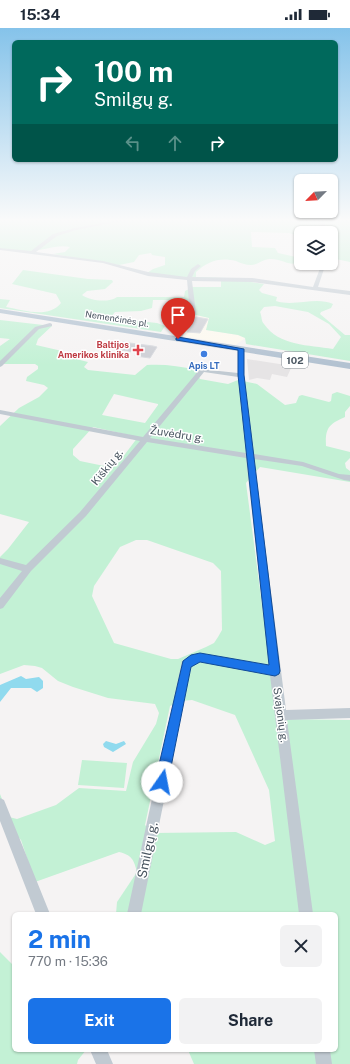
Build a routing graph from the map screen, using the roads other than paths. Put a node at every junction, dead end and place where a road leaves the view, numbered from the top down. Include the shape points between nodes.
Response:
1 (123, 268) edge
2 (195, 268) edge
3 (322, 270) edge
4 (190, 279) junction
5 (315, 289) junction
6 (350, 293) edge
7 (0, 311) edge
8 (0, 318) edge
9 (34, 325) junction
10 (178, 339) junction
11 (240, 350) junction
12 (0, 365) edge
13 (350, 366) edge
14 (350, 369) edge
15 (241, 375) junction
16 (0, 412) edge
17 (143, 439) junction
18 (250, 456) junction
19 (350, 478) edge
20 (0, 561) edge
21 (28, 569) junction
22 (0, 604) edge
23 (275, 671) junction
24 (350, 713) edge
25 (281, 715) junction
26 (0, 804) edge
27 (42, 912) edge
28 (134, 912) edge
29 (306, 912) edge
30 (322, 1052) edge
31 (324, 1064) edge

1 - 4 street via 138,273
2 - 4 street
3 - 5 street
4 - 5 street via 243,280
4 - 10 street via 189,296 193,313
5 - 6 street
7 - 10 main road, Nemenčinės pl. / 102
8 - 9 main road, Nemenčinės pl. / 102
9 - 11 main road, Nemenčinės pl. / 102
9 - 12 street
10 - 11 main road, Nemenčinės pl. / 102
11 - 13 main road, Nemenčinės pl. / 102
11 - 14 main road, Nemenčinės pl. / 102
11 - 15 street, Svajonių g.
15 - 17 street, Kiškių g. via 202,370
15 - 18 street, Svajonių g.
16 - 17 street, Žuvėdrų g.
17 - 18 street, Žuvėdrų g.
17 - 21 street, Kiškių g. via 83,514
18 - 19 street, Žuvėdrų g. via 316,467 338,477
18 - 23 street, Svajonių g.
20 - 21 street
21 - 22 street, Kiškių g.
23 - 25 street, Svajonių g.
23 - 28 street, Smilgų g. via 200,658 186,664
24 - 25 street
25 - 29 street, Svajonių g.
26 - 27 street
30 - 31 street

